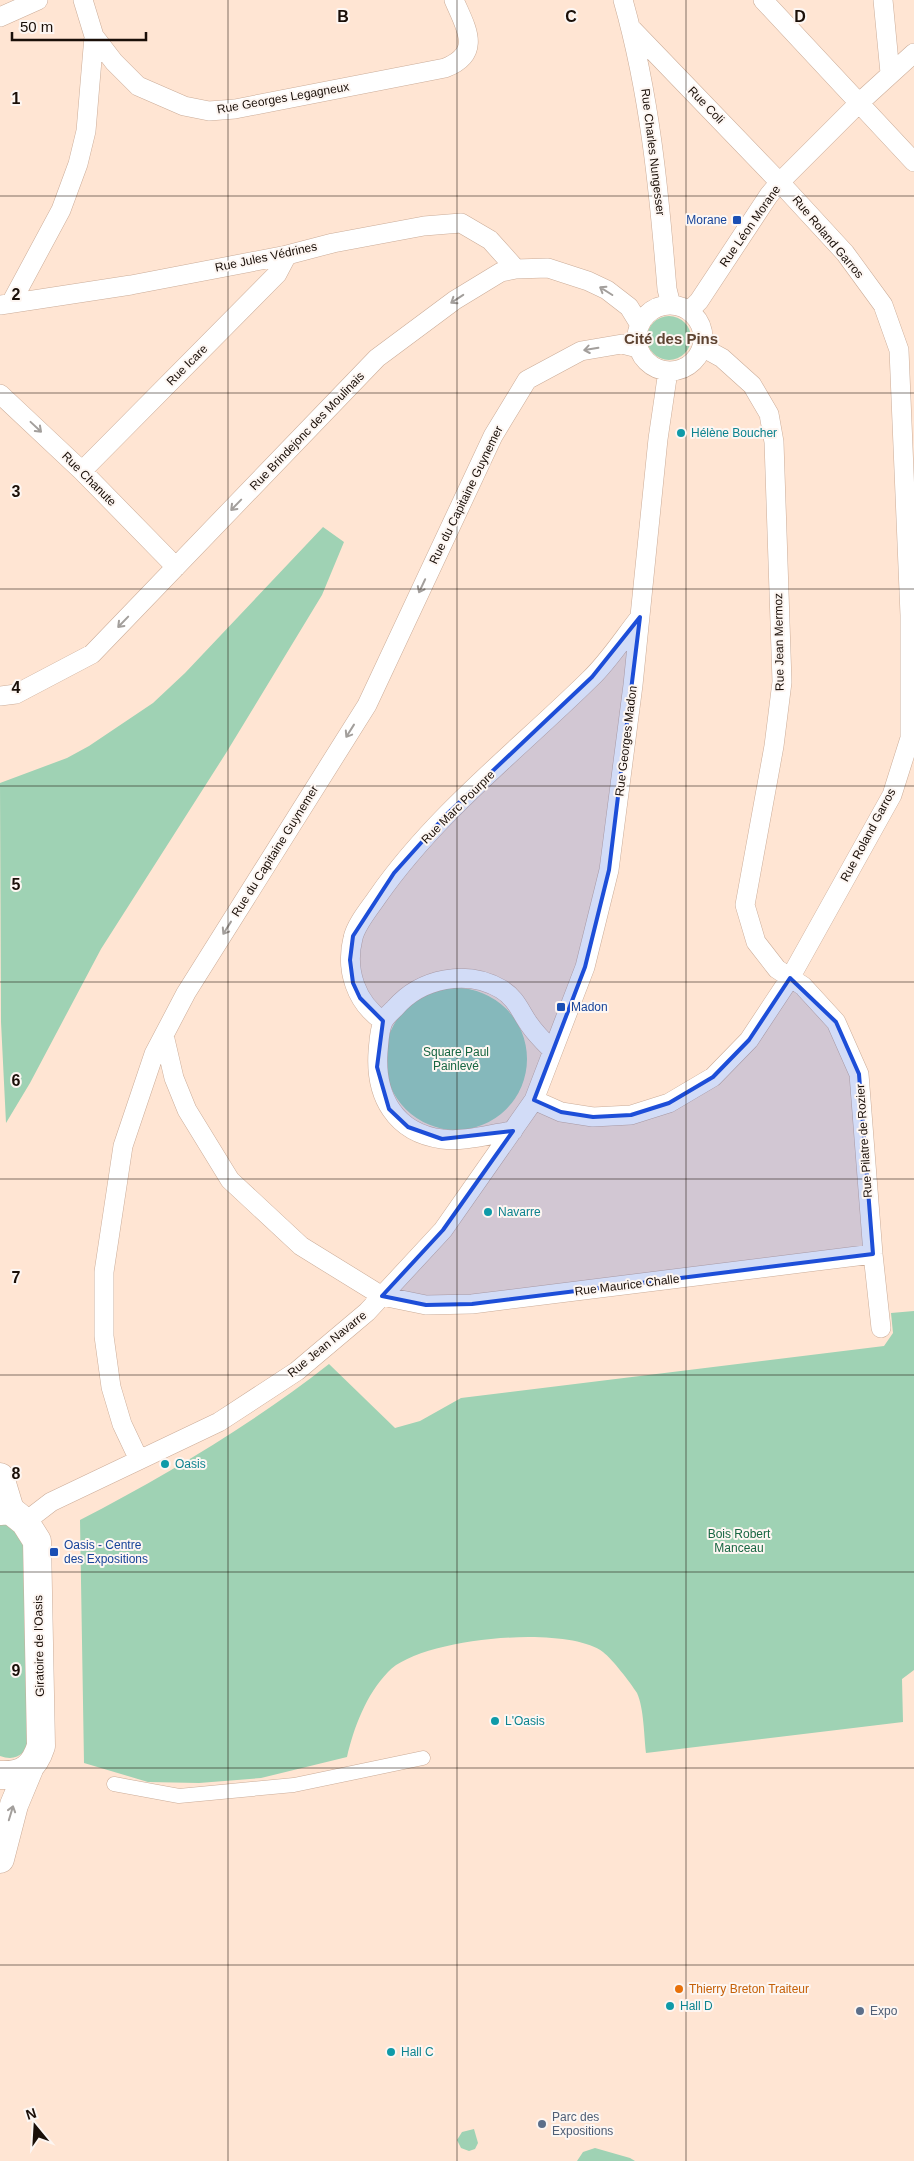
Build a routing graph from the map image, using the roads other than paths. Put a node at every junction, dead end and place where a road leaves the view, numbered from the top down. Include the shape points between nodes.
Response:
1 (38, 0) edge
2 (83, 0) edge
3 (454, 0) edge
4 (623, 0) edge
5 (763, 0) edge
6 (883, 0) edge
7 (0, 17) edge
8 (631, 28) junction
9 (94, 36) junction
10 (914, 53) edge
11 (890, 73) junction
12 (859, 102) junction
13 (914, 162) edge
14 (780, 182) junction
15 (287, 255) junction
16 (516, 269) junction
17 (5, 304) edge
18 (671, 305) junction
19 (689, 311) junction
20 (640, 325) junction
21 (702, 347) junction
22 (638, 348) junction
23 (668, 371) junction
24 (0, 394) edge
25 (82, 471) junction
26 (176, 567) junction
27 (640, 617) junction
28 (0, 696) edge
29 (790, 978) junction
30 (383, 1021) junction
31 (164, 1035) junction
32 (552, 1050) junction
33 (534, 1100) junction
34 (513, 1131) junction
35 (873, 1254) junction
36 (382, 1296) junction
37 (881, 1328) dead end
38 (138, 1460) junction
39 (0, 1477) edge
40 (12, 1514) edge
41 (423, 1758) dead end
42 (29, 1769) junction
43 (0, 1776) edge
44 (114, 1784) dead end
45 (0, 1859) edge

1 - 7 street
2 - 9 street
3 - 9 street, Rue Georges Legagneux via 468,33 465,56 456,63 445,68 235,109 209,111 184,106 138,86
4 - 8 street, Rue Charles Nungesser
5 - 12 street
6 - 11 street
8 - 14 street, Rue Coli
8 - 18 street, Rue Charles Nungesser via 644,82 658,173
9 - 17 street via 86,131 78,164 61,210
10 - 11 street, Rue Léon Morane
11 - 12 street, Rue Léon Morane
12 - 13 street
12 - 14 street, Rue Léon Morane
14 - 19 street, Rue Léon Morane
14 - 29 street, Rue Roland Garros via 845,253 883,305 899,350 910,615 910,738 892,795
15 - 16 street, Rue Jules Védrines via 415,227 461,223 490,240
15 - 17 street, Rue Jules Védrines
15 - 25 street, Rue Icare via 277,274
20 -> 16 street, Rue Brindejonc des Moulinais via 629,307 608,290 548,268
16 -> 26 street, Rue Brindejonc des Moulinais via 501,272 455,300 377,358
18 - 19 street
18 - 20 street via 654,310
19 - 21 street via 699,322
20 - 22 street
21 - 23 street via 695,361 686,368
21 - 29 street, Rue Jean Mermoz via 722,358 752,385 769,414 774,442 782,682 774,746 744,905 756,942 777,969
22 - 23 street via 650,365
22 -> 31 street, Rue du Capitaine Guynemer via 622,344 581,351 527,380 493,436 366,705 186,994
23 - 27 street, Rue Georges Madon
24 -> 25 street, Rue Chanute
25 - 26 street, Rue Chanute
26 -> 28 street, Rue Brindejonc des Moulinais via 92,654 16,694
27 - 30 street, Rue Marc Pourpre via 592,677 446,815 394,873 371,906 353,936 350,960 353,983 360,998
27 - 32 street, Rue Georges Madon via 609,870 585,967
29 - 33 street, Rue Roland Garros via 749,1040 713,1077 669,1103 632,1115 593,1117 561,1112
29 - 35 street, Rue Pilatre de Rozier via 803,986 836,1022 859,1074
30 - 32 street via 403,998 422,985 448,979 474,979 501,989 516,1001 530,1025
30 - 34 street via 377,1067 380,1087 389,1109 408,1127 442,1139
31 - 36 street via 174,1078 187,1110 230,1180 301,1246
31 - 38 street, Rue du Capitaine Guynemer via 145,1075 123,1146 104,1272 104,1336 111,1387 122,1424
32 - 33 street, Rue Georges Madon
33 - 34 street, Rue Jean Navarre
34 - 36 street, Rue Jean Navarre via 443,1230
35 - 36 street, Rue Maurice Challe via 472,1304 426,1305
35 - 37 street, Rue Pilatre de Rozier
36 - 38 street, Rue Jean Navarre via 297,1371 219,1422
38 - 40 street, Rue Jean Navarre via 52,1502
39 - 40 main road, Giratoire de l'Oasis
40 - 42 main road, Giratoire de l'Oasis via 37,1540 41,1746 37,1760
41 - 44 street via 294,1785 179,1796
42 - 43 main road via 15,1775
45 -> 42 main road, Giratoire de l'Oasis via 14,1805

